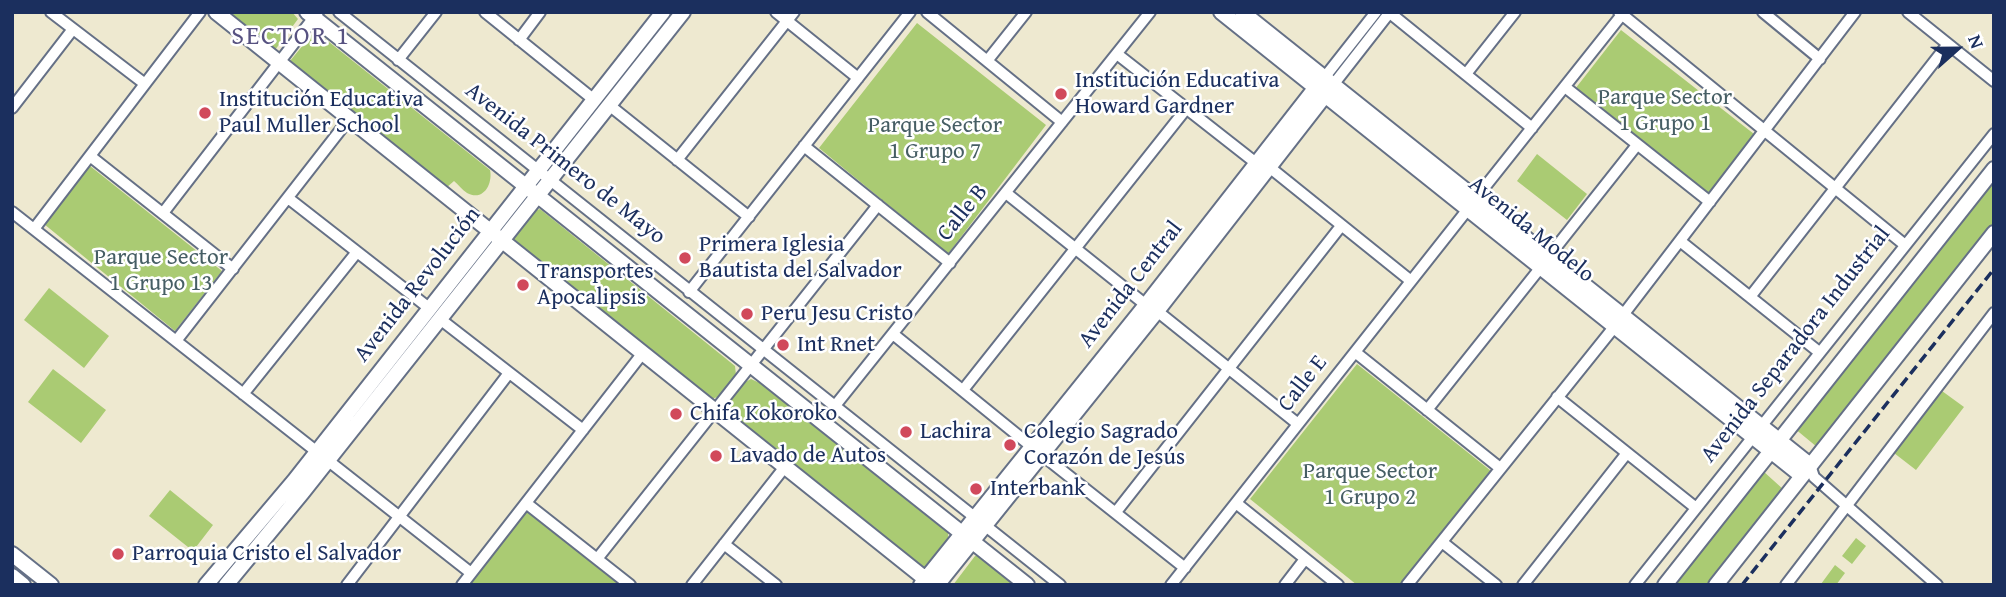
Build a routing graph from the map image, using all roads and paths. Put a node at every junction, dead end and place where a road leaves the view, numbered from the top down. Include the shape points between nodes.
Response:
1 (51, 12) edge
2 (200, 12) edge
3 (216, 12) edge
4 (339, 12) edge
5 (436, 12) edge
6 (485, 12) edge
7 (540, 12) edge
8 (663, 12) edge
9 (683, 12) edge
10 (776, 12) edge
11 (910, 12) edge
12 (927, 12) edge
13 (1026, 12) edge
14 (1150, 12) edge
15 (1221, 12) edge
16 (1242, 12) edge
17 (1376, 12) edge
18 (1390, 12) edge
19 (1515, 12) edge
20 (1763, 12) edge
21 (1855, 12) edge
22 (1908, 12) edge
23 (1622, 13) edge
24 (313, 14) edge
25 (791, 17) edge
26 (73, 29) junction
27 (519, 40) junction
28 (1948, 44) junction
29 (1117, 54) junction
30 (1820, 59) junction
31 (398, 60) junction
32 (987, 61) junction
33 (278, 62) junction
34 (1466, 74) junction
35 (858, 78) junction
36 (1994, 81) edge
37 (145, 84) junction
38 (1324, 87) junction
39 (1565, 87) junction
40 (593, 99) junction
41 (609, 105) junction
42 (12, 108) edge
43 (1186, 108) junction
44 (349, 120) junction
45 (1062, 122) junction
46 (1532, 128) junction
47 (1765, 131) junction
48 (1994, 134) edge
49 (1637, 145) junction
50 (804, 146) junction
51 (90, 156) junction
52 (677, 160) junction
53 (1262, 165) junction
54 (1994, 169) edge
55 (537, 170) junction
56 (550, 180) junction
57 (524, 187) junction
58 (1835, 188) junction
59 (1006, 193) junction
60 (537, 197) junction
61 (288, 198) junction
62 (1710, 202) junction
63 (1472, 204) junction
64 (878, 205) junction
65 (12, 212) edge
66 (163, 213) junction
67 (748, 217) junction
68 (1341, 226) junction
69 (34, 229) junction
70 (490, 230) junction
71 (1994, 233) edge
72 (503, 240) junction
73 (1680, 241) junction
74 (1905, 245) junction
75 (1075, 249) junction
76 (357, 252) junction
77 (1545, 261) junction
78 (950, 263) junction
79 (233, 269) junction
80 (1411, 281) junction
81 (689, 292) junction
82 (1750, 297) junction
83 (429, 308) junction
84 (1151, 308) junction
85 (1994, 313) edge
86 (440, 319) junction
87 (1619, 321) junction
88 (893, 334) junction
89 (176, 341) junction
90 (763, 349) junction
91 (1355, 352) junction
92 (1819, 352) junction
93 (642, 354) junction
94 (751, 365) junction
95 (1229, 369) junction
96 (509, 373) junction
97 (963, 390) junction
98 (243, 394) junction
99 (1557, 397) junction
100 (834, 407) junction
101 (1427, 410) junction
102 (714, 412) junction
103 (1298, 424) junction
104 (583, 430) junction
105 (1757, 430) junction
106 (1775, 445) junction
107 (1036, 450) junction
108 (1627, 453) junction
109 (322, 456) junction
110 (784, 468) junction
111 (1500, 468) junction
112 (1809, 473) junction
113 (526, 503) junction
114 (1236, 503) junction
115 (1846, 506) junction
116 (1696, 508) junction
117 (1116, 512) junction
118 (399, 516) junction
119 (979, 521) junction
120 (966, 537) junction
121 (1442, 542) junction
122 (724, 544) junction
123 (12, 554) edge
124 (597, 559) junction
125 (1305, 559) junction
126 (1185, 568) junction
127 (471, 573) junction
128 (12, 576) edge
129 (929, 583) edge
130 (23, 585) edge
131 (51, 585) edge
132 (206, 585) edge
133 (226, 585) edge
134 (346, 585) edge
135 (461, 585) edge
136 (630, 585) edge
137 (692, 585) edge
138 (776, 585) edge
139 (1027, 585) edge
140 (1060, 585) edge
141 (1171, 585) edge
142 (1285, 585) edge
143 (1338, 585) edge
144 (1407, 585) edge
145 (1496, 585) edge
146 (1522, 585) edge
147 (1635, 585) edge
148 (1665, 585) edge
149 (1716, 585) edge
150 (1786, 585) edge
151 (1937, 585) edge

1 - 26 street
2 - 37 street
3 - 33 main road
4 - 31 street, Avenida Primero de Mayo
5 - 31 street
6 - 27 street
7 - 27 street
8 - 40 main road, Avenida Revolución
9 - 41 main road, Avenida Revolución
10 - 25 street
11 - 35 street
12 - 32 street
13 - 32 street
14 - 29 street, Calle B
15 - 38 main road, Avenida Modelo
16 - 38 main road, Avenida Modelo
17 - 38 street, Avenida Central
18 - 34 street
18 - 38 street, Avenida Central
19 - 34 street
20 - 30 street
21 - 30 street
22 - 28 street
23 - 39 street, Calle E
23 - 47 street
24 - 33 street
24 - 57 main road, Avenida Primero de Mayo
25 - 35 street
25 - 52 street
26 - 37 street
26 - 42 street
27 - 40 street
28 - 36 street
28 - 58 street
29 - 43 street
29 - 45 street, Calle B
30 - 47 street
31 - 55 street, Avenida Primero de Mayo
32 - 45 street
33 - 44 main road
33 - 66 street
34 - 46 street
35 - 50 street
37 - 51 street
38 - 53 main road, Avenida Central
38 - 63 main road, Avenida Modelo
39 - 46 street, Calle E
39 - 49 street
40 - 55 main road, Avenida Revolución
41 - 52 street
41 - 56 main road, Avenida Revolución
43 - 53 street
43 - 75 street
44 - 61 street
44 - 70 main road
45 - 59 street, Calle B
46 - 63 street, Calle E
47 - 58 street
47 - 62 street
48 - 74 street, Avenida Separadora Industrial
49 - 62 street
49 - 77 street
50 - 64 street
50 - 67 street
51 - 66 street
51 - 69 street
52 - 67 street
53 - 68 street
53 - 84 main road, Avenida Central
54 - 106 main road, Avenida Separadora Industrial
55 - 56 street, Avenida Primero de Mayo
55 - 57 main road, Avenida Revolución
56 - 60 main road, Avenida Revolución
56 - 81 street, Avenida Primero de Mayo
57 - 60 main road, Avenida Primero de Mayo
57 - 70 main road, Avenida Revolución
58 - 74 street
58 - 82 street
59 - 75 street
59 - 78 street, Calle B
60 - 72 main road, Avenida Revolución
60 - 94 main road, Avenida Primero de Mayo
61 - 76 street
61 - 79 street
62 - 73 street
63 - 77 main road, Avenida Modelo
63 - 80 street, Calle E
64 - 78 street
64 - 90 street
65 - 69 street
66 - 79 street
67 - 81 street
68 - 80 street
68 - 95 street
69 - 89 street
70 - 72 main road
70 - 83 main road, Avenida Revolución
71 - 112 main road
72 - 86 main road, Avenida Revolución
72 - 93 main road
73 - 82 street
73 - 87 street
74 - 92 street, Avenida Separadora Industrial
75 - 84 street
75 - 97 street
76 - 83 street
76 - 98 street
77 - 87 main road, Avenida Modelo
77 - 101 street
78 - 88 street, Calle B
79 - 89 street
80 - 91 street, Calle E
81 - 90 street, Avenida Primero de Mayo
82 - 92 street
83 - 109 main road, Avenida Revolución
84 - 95 street
84 - 107 main road, Avenida Central
85 - 115 street
86 - 96 street
86 - 109 main road, Avenida Revolución
87 - 99 street
87 - 105 main road, Avenida Modelo
88 - 97 street
88 - 100 street, Calle B
89 - 98 street
90 - 94 street
90 - 100 street, Avenida Primero de Mayo
91 - 101 street
91 - 103 street, Calle E
92 - 105 street, Avenida Separadora Industrial
93 - 102 main road
93 - 104 street
94 - 102 street
94 - 120 main road, Avenida Primero de Mayo
95 - 103 street
95 - 117 street
96 - 104 street
96 - 118 street
97 - 107 street
98 - 109 street
99 - 108 street
99 - 111 street
100 - 119 street, Avenida Primero de Mayo
101 - 111 street
102 - 110 main road
102 - 124 street
103 - 114 street, Calle E
104 - 113 street
105 - 106 main road, Avenida Modelo
105 - 116 street, Avenida Separadora Industrial
106 - 112 main road, Avenida Modelo
106 - 148 main road, Avenida Separadora Industrial
107 - 117 street
107 - 119 main road, Avenida Central
108 - 116 street
108 - 146 street
109 - 118 street
109 - 132 main road, Avenida Revolución
109 - 133 main road, Avenida Revolución
110 - 122 street
110 - 129 main road
111 - 121 street
112 - 115 street, Avenida Modelo
112 - 149 main road
113 - 124 street
113 - 127 street
114 - 125 street
114 - 126 street, Calle E
115 - 150 street
115 - 151 street, Avenida Modelo
116 - 147 street, Avenida Separadora Industrial
117 - 126 street
118 - 127 street
118 - 134 street
119 - 120 main road, Avenida Central
119 - 140 street, Avenida Primero de Mayo
120 - 129 main road, Avenida Central
120 - 139 main road, Avenida Primero de Mayo
121 - 144 street
121 - 145 street
122 - 137 street
122 - 138 street
123 - 131 main road
124 - 136 street
125 - 142 street
125 - 143 street
126 - 141 street, Calle E
127 - 135 street
128 - 130 main road

